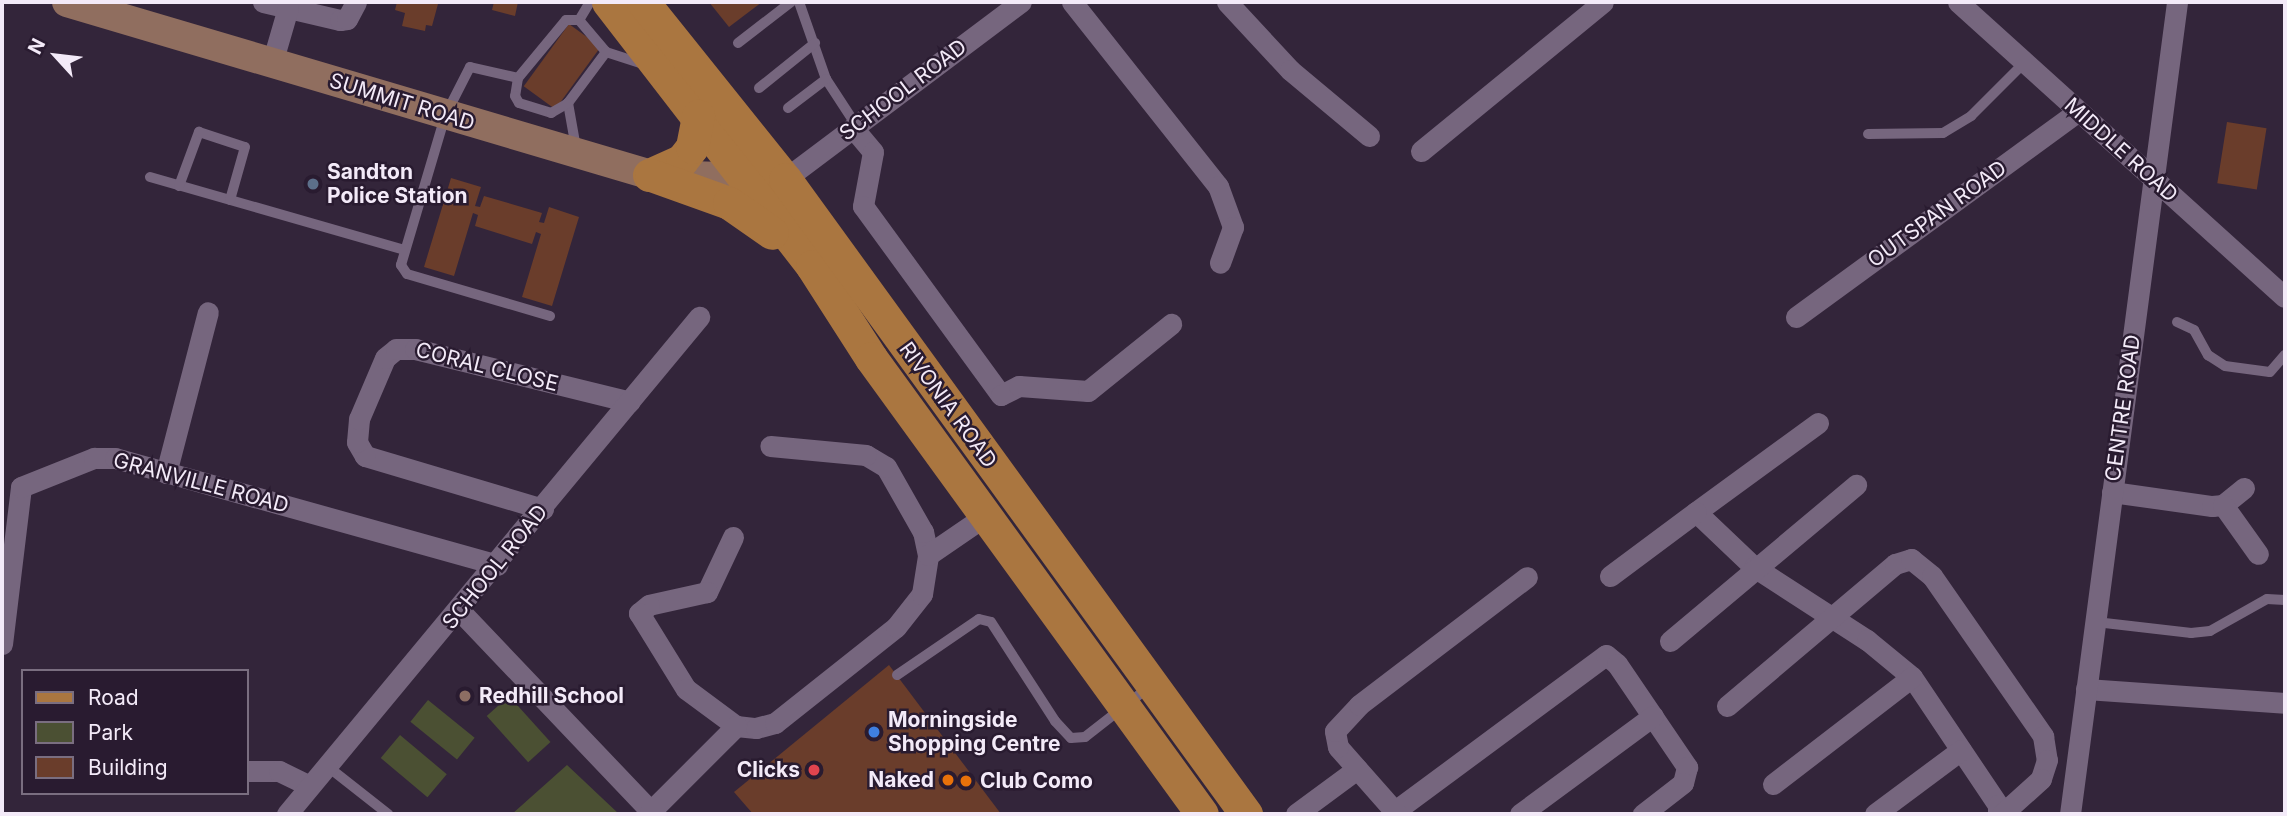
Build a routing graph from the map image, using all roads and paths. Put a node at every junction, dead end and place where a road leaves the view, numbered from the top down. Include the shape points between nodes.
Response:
1 (67, 2) edge
2 (263, 2) edge
3 (356, 2) edge
4 (590, 2) edge
5 (608, 2) edge
6 (643, 2) edge
7 (792, 2) edge
8 (799, 2) edge
9 (1021, 2) edge
10 (1072, 2) edge
11 (1227, 2) edge
12 (1603, 2) edge
13 (1958, 2) edge
14 (2177, 2) edge
15 (288, 8) junction
16 (579, 20) junction
17 (738, 43) dead end
18 (814, 43) junction
19 (606, 52) junction
20 (2025, 62) junction
21 (272, 63) junction
22 (656, 68) junction
23 (518, 78) junction
24 (826, 79) junction
25 (759, 88) dead end
26 (568, 103) junction
27 (788, 108) dead end
28 (2078, 111) junction
29 (445, 116) junction
30 (698, 116) junction
31 (854, 127) junction
32 (1868, 134) dead end
33 (1369, 136) dead end
34 (1421, 151) dead end
35 (577, 154) junction
36 (650, 175) junction
37 (150, 177) dead end
38 (741, 177) junction
39 (785, 179) junction
40 (2154, 179) junction
41 (179, 186) junction
42 (230, 200) junction
43 (404, 250) junction
44 (1220, 263) dead end
45 (812, 266) junction
46 (2285, 297) edge
47 (208, 312) dead end
48 (550, 316) dead end
49 (699, 317) dead end
50 (1796, 317) dead end
51 (2177, 322) dead end
52 (1171, 324) dead end
53 (2285, 355) edge
54 (630, 402) junction
55 (1818, 423) dead end
56 (770, 446) dead end
57 (166, 473) junction
58 (1856, 485) dead end
59 (2244, 488) dead end
60 (2112, 492) junction
61 (2224, 505) junction
62 (542, 509) junction
63 (1696, 512) junction
64 (985, 516) junction
65 (733, 537) dead end
66 (2258, 554) dead end
67 (928, 555) junction
68 (497, 565) junction
69 (1755, 567) junction
70 (1610, 576) dead end
71 (1527, 578) dead end
72 (2285, 600) edge
73 (460, 611) junction
74 (1833, 620) junction
75 (2096, 622) junction
76 (1670, 641) dead end
77 (2, 644) edge
78 (897, 675) dead end
79 (1912, 677) junction
80 (2086, 689) junction
81 (1137, 696) junction
82 (2285, 703) edge
83 (1727, 706) dead end
84 (1653, 716) junction
85 (737, 726) junction
86 (1961, 750) junction
87 (327, 766) junction
88 (1357, 769) junction
89 (248, 771) edge
90 (1773, 784) dead end
91 (310, 786) junction
92 (2005, 811) edge
93 (651, 813) edge
94 (1396, 813) edge
95 (287, 814) edge
96 (387, 814) edge
97 (1202, 814) edge
98 (1246, 814) edge
99 (1296, 814) edge
100 (1520, 814) edge
101 (1643, 814) edge
102 (1875, 814) edge
103 (2070, 814) edge

1 - 21 main road, SUMMIT ROAD
2 - 15 street
3 - 15 street via 347,19 340,20
4 - 16 lane
5 - 22 main road, RIVONIA ROAD
6 - 39 main road, RIVONIA ROAD
7 - 17 lane
8 - 18 lane
9 - 31 street, SCHOOL ROAD
10 - 44 street via 1218,186 1233,227
11 - 33 street via 1290,71
12 - 34 street
13 - 20 street, MIDDLE ROAD
14 - 40 street, CENTRE ROAD
15 - 21 street
16 - 19 lane
16 - 23 lane via 566,20
18 - 24 lane
18 - 25 lane
19 - 22 lane
19 - 26 lane
20 - 28 street, MIDDLE ROAD
20 - 32 lane via 1971,116 1943,132
21 - 29 main road, SUMMIT ROAD
22 - 30 main road, RIVONIA ROAD
23 - 26 lane via 514,96 519,103 551,113
23 - 29 lane via 470,66
24 - 27 lane
24 - 31 lane
26 - 35 lane
28 - 40 street, MIDDLE ROAD
28 - 50 street, OUTSPAN ROAD
29 - 35 main road, SUMMIT ROAD
29 - 43 lane
30 - 36 main road via 692,148 682,160
30 - 38 main road, RIVONIA ROAD
31 - 39 street, SCHOOL ROAD
31 - 52 street via 873,152 863,206 1001,395 1019,386 1088,391
35 - 36 main road, SUMMIT ROAD
36 - 38 main road, SUMMIT ROAD
36 - 45 main road via 741,209
37 - 41 lane
38 - 39 main road, SUMMIT ROAD
38 - 45 main road, RIVONIA ROAD
39 - 81 main road, RIVONIA ROAD
40 - 46 street, MIDDLE ROAD
40 - 60 street, CENTRE ROAD
41 - 42 lane
41 - 42 lane via 199,132 245,147
42 - 43 lane
43 - 48 lane via 401,265 407,274
45 - 64 main road, RIVONIA ROAD
47 - 57 street
49 - 54 street, SCHOOL ROAD
51 - 53 lane via 2194,330 2208,355 2225,366 2270,372
54 - 62 street, SCHOOL ROAD
54 - 62 street, CORAL CLOSE via 415,349 396,349 385,358 359,419 357,442 365,456
55 - 63 street
56 - 67 street via 866,455 886,467 911,505
57 - 68 street, GRANVILLE ROAD
57 - 77 street, GRANVILLE ROAD via 103,456 23,483
58 - 69 street
59 - 61 street
60 - 61 street
60 - 75 street, CENTRE ROAD
61 - 66 street
62 - 68 street, SCHOOL ROAD
63 - 69 street
63 - 70 street
64 - 67 street
64 - 81 main road, RIVONIA ROAD
65 - 85 street via 706,592 649,605 639,613 686,689
67 - 85 street via 922,594 896,627 775,723
68 - 73 street, SCHOOL ROAD
69 - 74 street
69 - 76 street
71 - 88 street via 1340,723 1335,731 1338,747
72 - 75 lane via 2267,600 2210,631 2164,631
73 - 87 street, SCHOOL ROAD
73 - 93 street
74 - 79 street via 1867,640
74 - 83 street
74 - 92 street via 1903,559 1920,563 2043,736 2045,771
75 - 80 street, CENTRE ROAD
78 - 81 lane via 979,619 991,622 1065,734 1084,737
79 - 86 street
79 - 90 street
80 - 82 street
80 - 103 street, CENTRE ROAD
81 - 97 main road, RIVONIA ROAD
81 - 98 main road, RIVONIA ROAD
84 - 94 street via 1618,664 1601,656
84 - 100 street
84 - 101 street via 1688,776
85 - 93 street
86 - 92 street
86 - 102 street
87 - 91 street, SCHOOL ROAD
87 - 96 lane
88 - 94 street
88 - 99 street
89 - 91 street via 279,771
91 - 95 street, SCHOOL ROAD

